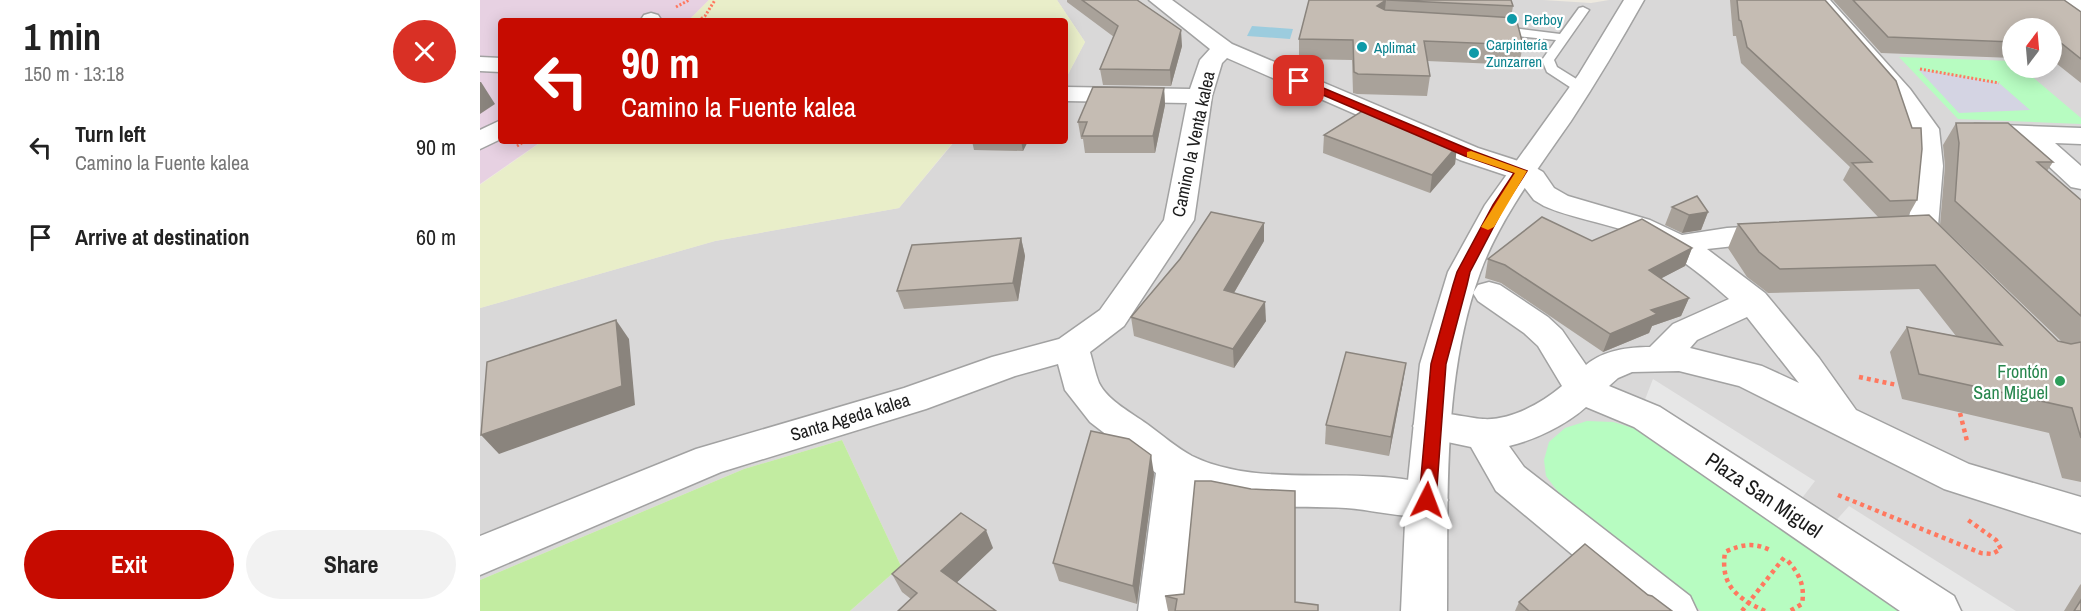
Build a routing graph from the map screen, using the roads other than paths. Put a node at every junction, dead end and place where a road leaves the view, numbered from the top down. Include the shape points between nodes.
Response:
1 (1159, 0) edge
2 (1634, 0) edge
3 (1819, 0) edge
4 (2071, 0) edge
5 (2081, 7) edge
6 (1583, 10) dead end
7 (1484, 29) edge
8 (1563, 38) junction
9 (1224, 49) junction
10 (480, 64) edge
11 (498, 65) edge
12 (1581, 88) junction
13 (1068, 94) edge
14 (1200, 96) junction
15 (1926, 129) junction
16 (498, 130) edge
17 (2030, 134) junction
18 (2081, 136) edge
19 (480, 141) edge
20 (1521, 171) junction
21 (2081, 181) edge
22 (1808, 233) edge
23 (1677, 245) junction
24 (1963, 268) edge
25 (1489, 292) dead end
26 (1753, 301) junction
27 (1071, 348) junction
28 (1659, 359) junction
29 (1584, 390) junction
30 (1844, 423) junction
31 (1432, 426) junction
32 (1484, 434) junction
33 (1177, 467) junction
34 (1427, 500) junction
35 (2081, 516) edge
36 (480, 556) edge
37 (1161, 611) edge
38 (1424, 611) edge
39 (1674, 611) edge
40 (1938, 611) edge

1 - 9 street
2 - 12 street
3 - 15 street via 1901,94
4 - 5 street
6 - 8 lane
7 - 8 lane
8 - 12 lane via 1548,60 1551,69
9 - 14 street, Camino la Venta kalea via 1211,60
9 - 20 street via 1469,154
10 - 11 street
12 - 20 street
13 - 14 street
14 - 27 street, Camino la Venta kalea via 1179,220 1112,318
15 - 17 street
15 - 24 street via 1929,166 1912,229
16 - 19 street
17 - 18 street
17 - 21 street
20 - 23 street via 1533,178 1536,187 1547,196 1632,224
20 - 31 street via 1464,272 1438,364
22 - 23 street via 1727,237
23 - 26 street via 1722,274
25 - 29 street via 1550,338
26 - 28 street via 1685,332
26 - 30 street via 1808,366
27 - 33 street via 1083,390 1103,411
27 - 36 street, Santa Ageda kalea via 710,460
28 - 29 street via 1628,360 1605,369
28 - 30 street via 1679,358 1749,375
29 - 32 street via 1562,407 1511,431
29 - 40 street, Plaza San Miguel via 1647,417
30 - 35 street via 1958,477
31 - 32 street
31 - 34 street
32 - 39 street via 1510,479
33 - 34 street via 1212,481 1254,490 1346,491
33 - 37 street
34 - 38 street

